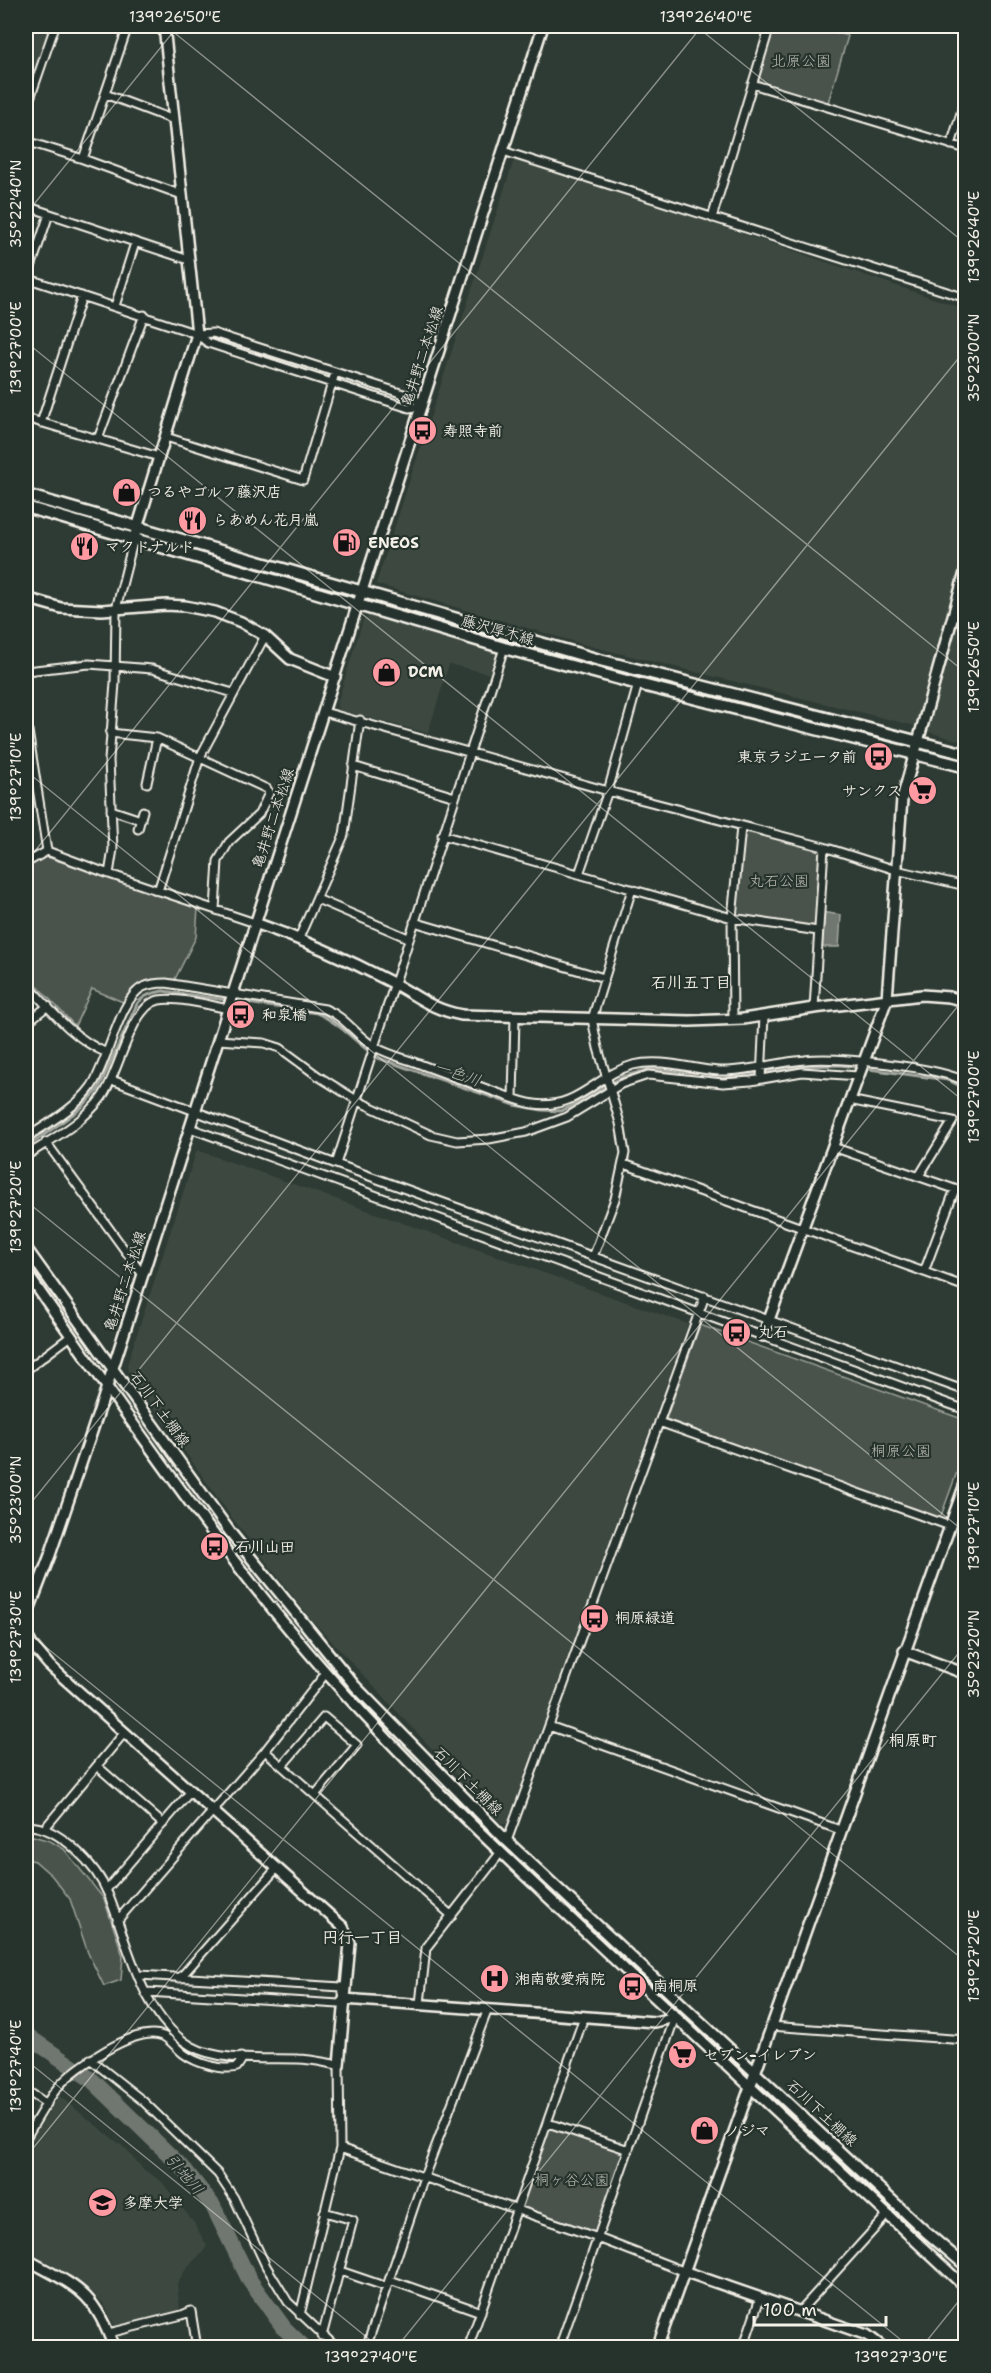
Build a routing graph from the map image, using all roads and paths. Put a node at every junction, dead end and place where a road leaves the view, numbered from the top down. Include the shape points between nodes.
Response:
1 (55, 26) edge
2 (128, 26) edge
3 (152, 26) edge
4 (543, 26) edge
5 (770, 26) edge
6 (164, 27) edge
7 (752, 84) junction
8 (105, 94) junction
9 (966, 97) edge
10 (26, 110) edge
11 (174, 120) junction
12 (26, 141) edge
13 (951, 145) junction
14 (966, 149) edge
15 (503, 151) junction
16 (83, 159) junction
17 (182, 195) junction
18 (26, 206) edge
19 (49, 214) junction
20 (712, 218) junction
21 (135, 243) junction
22 (189, 260) junction
23 (26, 280) edge
24 (82, 296) junction
25 (966, 298) edge
26 (115, 306) junction
27 (144, 315) junction
28 (197, 334) junction
29 (335, 373) junction
30 (332, 383) junction
31 (422, 406) junction
32 (26, 418) edge
33 (41, 423) junction
34 (166, 436) junction
35 (98, 439) junction
36 (159, 457) junction
37 (26, 495) edge
38 (26, 507) edge
39 (136, 533) junction
40 (966, 569) edge
41 (361, 592) junction
42 (26, 598) edge
43 (358, 604) junction
44 (116, 609) junction
45 (265, 636) junction
46 (504, 648) junction
47 (114, 667) junction
48 (26, 671) edge
49 (335, 677) junction
50 (638, 684) junction
51 (233, 693) junction
52 (324, 712) junction
53 (26, 718) edge
54 (360, 720) junction
55 (110, 733) junction
56 (158, 738) junction
57 (28, 741) edge
58 (918, 742) junction
59 (470, 752) junction
60 (915, 754) junction
61 (966, 754) edge
62 (200, 757) junction
63 (353, 766) junction
64 (966, 767) edge
65 (147, 783) dead end
66 (608, 791) junction
67 (455, 797) junction
68 (111, 810) junction
69 (143, 811) dead end
70 (141, 820) junction
71 (741, 827) junction
72 (138, 829) dead end
73 (442, 835) junction
74 (824, 847) junction
75 (47, 851) junction
76 (26, 863) edge
77 (896, 870) junction
78 (109, 874) junction
79 (579, 874) junction
80 (966, 886) edge
81 (632, 889) junction
82 (158, 891) junction
83 (317, 900) junction
84 (215, 909) junction
85 (732, 918) junction
86 (414, 922) junction
87 (255, 923) junction
88 (818, 931) junction
89 (299, 938) junction
90 (408, 938) junction
91 (604, 978) junction
92 (26, 982) edge
93 (393, 983) junction
94 (887, 999) junction
95 (230, 1001) junction
96 (966, 1001) edge
97 (48, 1006) junction
98 (814, 1008) junction
99 (764, 1016) junction
100 (515, 1017) junction
101 (592, 1019) junction
102 (732, 1019) junction
103 (26, 1023) edge
104 (218, 1040) junction
105 (374, 1048) junction
106 (107, 1053) junction
107 (761, 1067) junction
108 (860, 1069) junction
109 (607, 1078) junction
110 (761, 1079) junction
111 (112, 1080) junction
112 (966, 1082) edge
113 (610, 1090) junction
114 (513, 1098) junction
115 (849, 1100) junction
116 (358, 1101) junction
117 (195, 1111) junction
118 (189, 1128) junction
119 (26, 1136) edge
120 (46, 1142) junction
121 (833, 1147) junction
122 (26, 1156) edge
123 (336, 1164) junction
124 (624, 1164) junction
125 (919, 1176) junction
126 (955, 1189) junction
127 (966, 1192) edge
128 (804, 1228) junction
129 (26, 1248) edge
130 (592, 1257) junction
131 (26, 1272) edge
132 (924, 1272) junction
133 (143, 1275) junction
134 (966, 1287) edge
135 (705, 1296) junction
136 (698, 1313) junction
137 (769, 1320) junction
138 (71, 1336) junction
139 (763, 1336) junction
140 (111, 1368) junction
141 (26, 1370) edge
142 (106, 1384) junction
143 (966, 1391) edge
144 (966, 1410) edge
145 (659, 1422) junction
146 (966, 1481) edge
147 (950, 1526) junction
148 (26, 1618) edge
149 (26, 1634) edge
150 (904, 1651) junction
151 (326, 1673) junction
152 (966, 1674) edge
153 (549, 1726) junction
154 (125, 1732) junction
155 (265, 1751) junction
156 (97, 1766) junction
157 (282, 1766) junction
158 (191, 1791) junction
159 (315, 1795) junction
160 (214, 1812) junction
161 (163, 1824) junction
162 (26, 1826) edge
163 (45, 1828) junction
164 (840, 1830) junction
165 (507, 1841) junction
166 (501, 1852) junction
167 (277, 1868) junction
168 (106, 1890) junction
169 (452, 1916) junction
170 (117, 1921) junction
171 (139, 1975) junction
172 (180, 1978) junction
173 (147, 1992) junction
174 (344, 1999) junction
175 (420, 2004) junction
176 (488, 2009) junction
177 (584, 2017) junction
178 (675, 2017) junction
179 (770, 2026) junction
180 (966, 2040) edge
181 (241, 2057) junction
182 (89, 2060) junction
183 (339, 2065) junction
184 (754, 2070) junction
185 (749, 2086) junction
186 (26, 2090) edge
187 (47, 2104) junction
188 (548, 2123) junction
189 (26, 2138) edge
190 (340, 2148) junction
191 (629, 2150) junction
192 (424, 2178) junction
193 (515, 2210) junction
194 (324, 2212) junction
195 (887, 2215) junction
196 (598, 2238) junction
197 (26, 2259) edge
198 (966, 2266) edge
199 (340, 2271) junction
200 (683, 2271) junction
201 (388, 2284) junction
202 (966, 2288) edge
203 (760, 2298) junction
204 (799, 2312) junction
205 (481, 2313) junction
206 (300, 2315) junction
207 (109, 2333) junction
208 (322, 2336) junction
209 (114, 2348) edge
210 (197, 2348) edge
211 (337, 2348) edge
212 (366, 2348) edge
213 (468, 2348) edge
214 (559, 2348) edge
215 (657, 2348) edge
216 (742, 2348) edge
217 (884, 2348) edge

1 - 10 street
2 - 8 street
3 - 6 street
4 - 15 street, 亀井野二本松線
5 - 7 street
6 - 11 street
7 - 13 street
7 - 20 street
8 - 11 street
8 - 16 street
9 - 13 street
11 - 17 street
12 - 16 street
13 - 14 street
15 - 20 street
15 - 31 street, 亀井野二本松線
16 - 17 street
17 - 22 street
18 - 19 street
19 - 21 street
19 - 23 street
20 - 25 street
21 - 22 street
21 - 26 street
22 - 28 street
23 - 24 street
24 - 26 street
24 - 33 street
26 - 27 street
27 - 28 street
27 - 35 street
28 - 29 street via 213,333
28 - 30 street via 208,344
28 - 34 street
29 - 30 street
29 - 31 street via 413,397
30 - 31 street via 409,408
30 - 34 street via 303,480
31 - 41 street, 亀井野二本松線
32 - 33 street
33 - 35 street
34 - 36 street
35 - 36 street
36 - 39 street
37 - 39 main road, 藤沢厚木線
38 - 39 main road, 藤沢厚木線
39 - 41 main road, 藤沢厚木線
39 - 43 main road, 藤沢厚木線
39 - 44 street
40 - 58 street
41 - 43 street, 亀井野二本松線
41 - 58 main road, 藤沢厚木線 via 590,657
42 - 44 street via 61,609
43 - 46 main road, 藤沢厚木線
43 - 49 street, 亀井野二本松線
44 - 45 street via 185,606 228,616
44 - 47 street
45 - 49 street via 290,659
45 - 51 street
46 - 50 main road, 藤沢厚木線
46 - 59 street
47 - 48 street via 72,665
47 - 51 street via 152,669
47 - 55 street
49 - 52 street, 亀井野二本松線
50 - 60 main road, 藤沢厚木線
50 - 66 street
51 - 62 street
52 - 54 street
52 - 87 street, 亀井野二本松線
53 - 57 street
54 - 59 street
54 - 63 street
55 - 56 street
55 - 68 street
56 - 62 street
56 - 65 street
57 - 75 street
58 - 60 street
58 - 61 main road, 藤沢厚木線
59 - 66 street
59 - 67 street
60 - 64 main road, 藤沢厚木線
60 - 77 street via 902,799
62 - 82 street
62 - 84 street via 269,792 259,814 229,842 218,861
63 - 67 street
63 - 83 street via 344,835
66 - 71 street
66 - 79 street
67 - 73 street
68 - 70 street
68 - 78 street via 113,849
69 - 70 street
70 - 72 street
71 - 74 street
71 - 85 street
73 - 79 street
73 - 86 street
74 - 77 street
74 - 88 street
75 - 76 street
75 - 78 street
77 - 80 street
77 - 94 street
78 - 82 street
79 - 81 street
81 - 85 street
81 - 91 street
82 - 84 street
83 - 89 street
83 - 90 street
84 - 87 street
85 - 88 street
85 - 102 street
86 - 90 street
86 - 91 street
87 - 89 street
87 - 95 street, 亀井野二本松線
88 - 98 street
89 - 93 street
90 - 93 street
91 - 101 street
92 - 97 street
93 - 100 street via 442,1011
93 - 105 street
94 - 96 street via 922,995
94 - 98 street
94 - 108 street
95 - 104 street, 亀井野二本松線
95 - 105 street via 325,1009 343,1019
95 - 106 street via 166,983 143,987 128,1003
95 - 111 street via 151,1003 140,1013
97 - 103 street
97 - 106 street via 85,1043
98 - 99 street
99 - 102 street
99 - 107 street
100 - 101 street
100 - 114 street
101 - 102 street
101 - 109 street
104 - 116 street via 280,1048
104 - 117 street, 亀井野二本松線
105 - 114 street
105 - 116 street
106 - 119 street via 89,1089
107 - 108 street via 824,1059
107 - 109 street via 720,1071 656,1062 631,1066
107 - 110 street
108 - 110 street
108 - 112 street via 949,1075
108 - 115 street
109 - 113 street
109 - 114 street via 564,1102 533,1104
110 - 113 street via 723,1083 648,1075
111 - 117 street
111 - 120 street via 89,1112
113 - 116 street via 584,1108 547,1125 512,1136 471,1141 431,1136
113 - 124 street via 624,1143
115 - 121 street
115 - 125 street via 953,1121
116 - 123 street
117 - 118 street, 亀井野二本松線
117 - 123 street
118 - 133 street, 亀井野二本松線
118 - 136 street
120 - 122 street
120 - 133 street
121 - 125 street
121 - 128 street
123 - 130 street
124 - 128 street
124 - 130 street
125 - 126 street
126 - 127 street
126 - 132 street
128 - 132 street
128 - 137 street
129 - 140 street, 石川下土棚線
130 - 135 street
131 - 138 street, 石川下土棚線
132 - 134 street
133 - 140 street, 亀井野二本松線
135 - 136 street
135 - 137 street
136 - 139 street
136 - 145 street
137 - 139 street
137 - 143 street
138 - 141 street
138 - 142 street, 石川下土棚線
139 - 144 street
140 - 142 street, 亀井野二本松線
140 - 165 street, 石川下土棚線 via 230,1532 354,1686
142 - 148 street, 亀井野二本松線
142 - 151 street, 石川下土棚線 via 219,1542
145 - 147 street
145 - 153 street
146 - 147 street
147 - 150 street
149 - 154 street via 50,1665
150 - 152 street
150 - 164 street
151 - 155 street
151 - 166 street, 石川下土棚線 via 429,1783
153 - 164 street
153 - 165 street
154 - 156 street
154 - 158 street
155 - 157 street
155 - 160 street
156 - 161 street
156 - 163 street
157 - 159 street
157 - 159 street via 324,1717 357,1745
158 - 160 street
158 - 161 street
159 - 169 street
160 - 167 street
160 - 170 street
161 - 168 street
162 - 163 street
163 - 168 street via 77,1851
164 - 179 street
165 - 184 street, 石川下土棚線
166 - 169 street
166 - 178 street, 石川下土棚線
167 - 172 street
167 - 174 street via 348,1935
168 - 170 street
169 - 175 street via 426,1948
170 - 171 street
171 - 172 street
171 - 173 street
172 - 174 street via 342,1987
173 - 174 street via 339,2004
173 - 181 street via 165,2021 188,2044 216,2055
174 - 175 street
174 - 183 street
175 - 176 street
176 - 177 street
176 - 192 street
177 - 178 street via 655,2022
177 - 188 street
178 - 185 street, 石川下土棚線
178 - 191 street
179 - 180 street
179 - 184 street
181 - 182 street via 239,2065 232,2068 204,2063 185,2055 157,2034 130,2041
181 - 183 street
182 - 187 street
182 - 206 street via 143,2101 218,2174 277,2285
183 - 190 street
184 - 185 street
184 - 198 street, 石川下土棚線
185 - 195 street, 石川下土棚線
185 - 200 street
186 - 187 street
187 - 189 street
188 - 191 street
188 - 193 street
190 - 192 street
190 - 194 street
191 - 196 street
192 - 193 street
192 - 201 street
193 - 196 street
193 - 205 street
194 - 199 street via 353,2220
194 - 206 street
195 - 202 street, 石川下土棚線
195 - 204 street
196 - 200 street
196 - 214 street
197 - 207 street via 82,2291 101,2315
199 - 201 street
199 - 208 street
200 - 203 street
200 - 215 street
201 - 205 street
201 - 212 street
203 - 204 street
203 - 216 street
204 - 217 street via 867,2335
205 - 213 street
206 - 208 street
207 - 209 street
207 - 210 street via 191,2311
208 - 211 street

